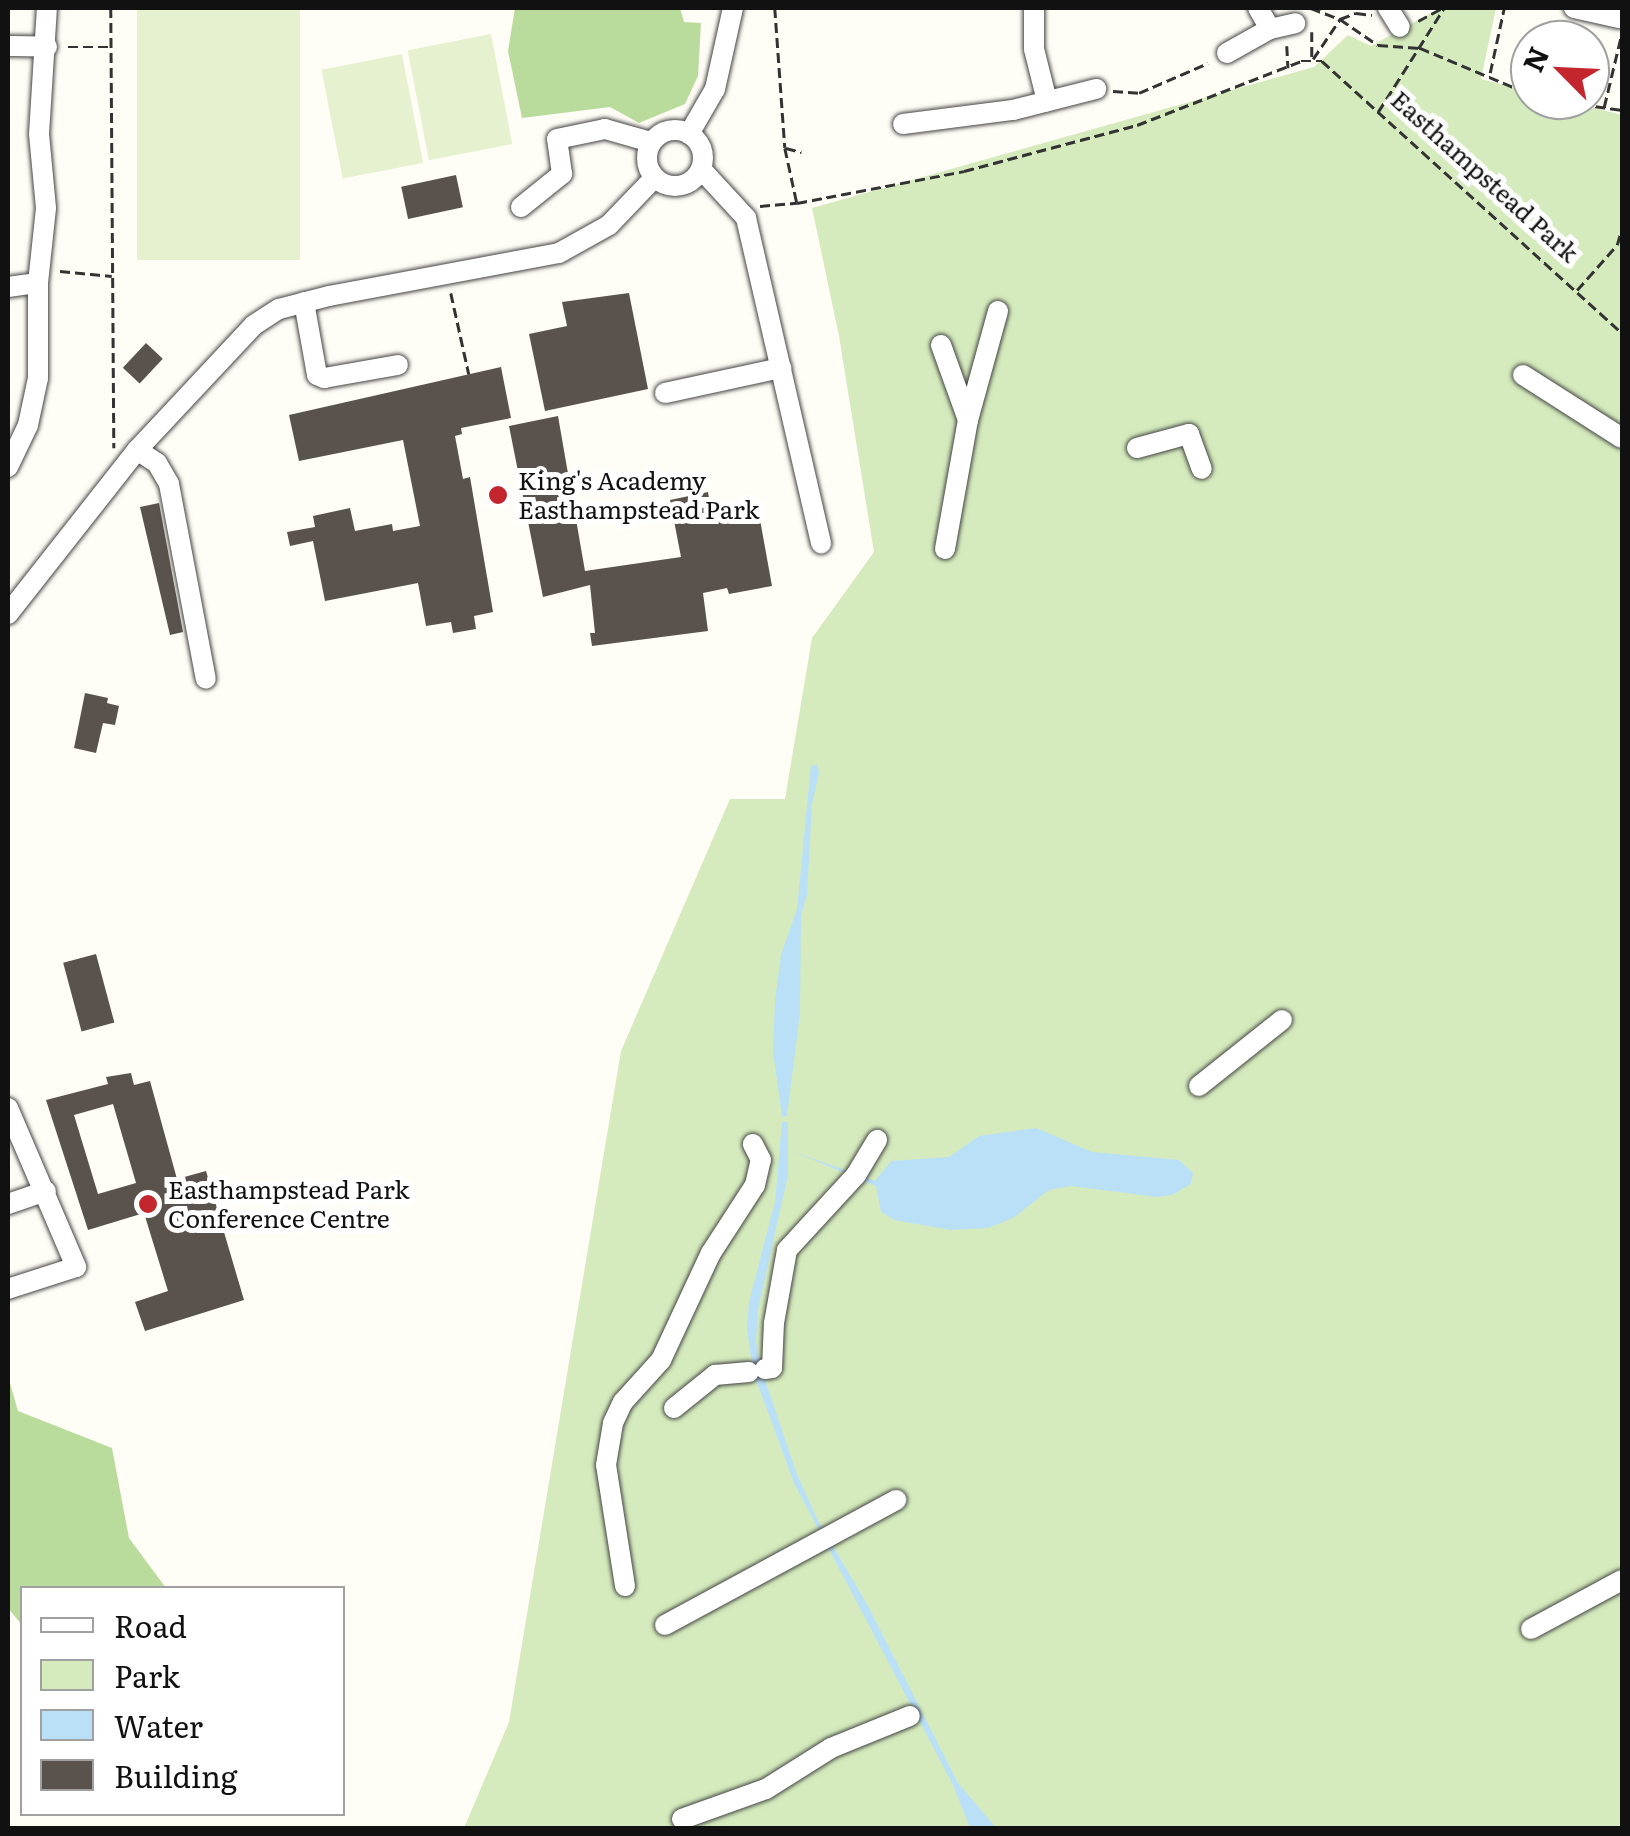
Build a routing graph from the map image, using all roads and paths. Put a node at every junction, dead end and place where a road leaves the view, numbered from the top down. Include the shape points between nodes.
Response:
1 (47, 8) edge
2 (111, 8) edge
3 (733, 8) edge
4 (775, 8) edge
5 (1034, 8) edge
6 (1258, 8) edge
7 (1312, 8) edge
8 (1444, 8) edge
9 (1504, 8) edge
10 (1574, 8) edge
11 (1385, 10) edge
12 (1612, 18) edge
13 (1340, 19) junction
14 (1291, 26) junction
15 (1400, 27) dead end
16 (1378, 44) dead end
17 (8, 46) edge
18 (46, 47) junction
19 (111, 47) junction
20 (1420, 48) junction
21 (1227, 53) joint
22 (1312, 61) junction
23 (1288, 69) junction
24 (1489, 74) junction
25 (1510, 84) edge
26 (1096, 89) joint
27 (1047, 101) junction
28 (1378, 114) junction
29 (903, 124) dead end
30 (689, 134) junction
31 (651, 142) junction
32 (785, 148) junction
33 (801, 152) dead end
34 (701, 170) junction
35 (654, 178) junction
36 (798, 203) junction
37 (740, 206) junction
38 (520, 207) dead end
39 (1622, 228) edge
40 (39, 276) junction
41 (113, 276) junction
42 (448, 276) junction
43 (8, 287) edge
44 (1576, 291) junction
45 (304, 302) junction
46 (998, 311) dead end
47 (1622, 333) edge
48 (941, 345) dead end
49 (398, 365) dead end
50 (781, 368) junction
51 (468, 374) dead end
52 (1522, 375) dead end
53 (665, 394) dead end
54 (968, 420) junction
55 (1622, 438) edge
56 (1137, 448) dead end
57 (10, 458) edge
58 (131, 458) junction
59 (1202, 469) dead end
60 (821, 543) dead end
61 (945, 549) dead end
62 (8, 614) edge
63 (206, 678) dead end
64 (1282, 1020) dead end
65 (1199, 1086) dead end
66 (8, 1108) edge
67 (877, 1140) dead end
68 (753, 1144) dead end
69 (46, 1191) junction
70 (8, 1204) edge
71 (8, 1289) edge
72 (674, 1408) dead end
73 (896, 1500) dead end
74 (1622, 1580) edge
75 (625, 1586) dead end
76 (664, 1625) dead end
77 (1531, 1629) dead end
78 (910, 1716) dead end
79 (682, 1819) dead end

1 - 18 street
2 - 19 path
3 - 30 street via 715,89
4 - 32 path
5 - 27 street via 1034,49
6 - 14 street
7 - 13 path
8 - 20 path
9 - 24 path
10 - 12 street
11 - 13 path
11 - 15 street
13 - 16 path
13 - 22 path
14 - 21 street
14 - 22 path
14 - 23 path
17 - 18 street
18 - 19 path
18 - 40 street
19 - 41 path
20 - 24 path
20 - 28 path
21 - 26 path via 1139,93
22 - 23 path
22 - 28 path, Easthampstead Park via 1322,61
23 - 36 path via 1098,135 964,171
24 - 25 path
26 - 27 street
27 - 29 street
28 - 44 path, Easthampstead Park
30 - 31 street via 668,131
30 - 34 street via 702,151
31 - 35 street via 646,161
31 - 38 street via 605,129 557,139 562,174
32 - 33 path
32 - 36 path
34 - 35 street via 677,187
34 - 37 street
35 - 42 street via 609,224 559,253
36 - 37 path
37 - 50 street
39 - 44 path via 1617,245
40 - 41 path
40 - 43 street
40 - 57 street via 38,378 28,425
41 - 58 path via 114,452
42 - 45 street
42 - 51 path
44 - 47 path, Easthampstead Park
45 - 49 street via 317,375
45 - 58 street via 254,325
46 - 54 street
48 - 54 street
50 - 53 street
50 - 60 street
52 - 55 street
54 - 61 street
56 - 59 street via 1187,424
58 - 62 street
58 - 63 street via 157,463 169,484
64 - 65 street
66 - 69 street
67 - 72 street via 856,1175 788,1250 772,1368 715,1375
68 - 75 street via 761,1160 755,1185 711,1253 661,1360 614,1422 606,1464
69 - 70 street
69 - 71 street via 76,1267
73 - 76 street
74 - 77 street
78 - 79 street via 831,1748 766,1789

